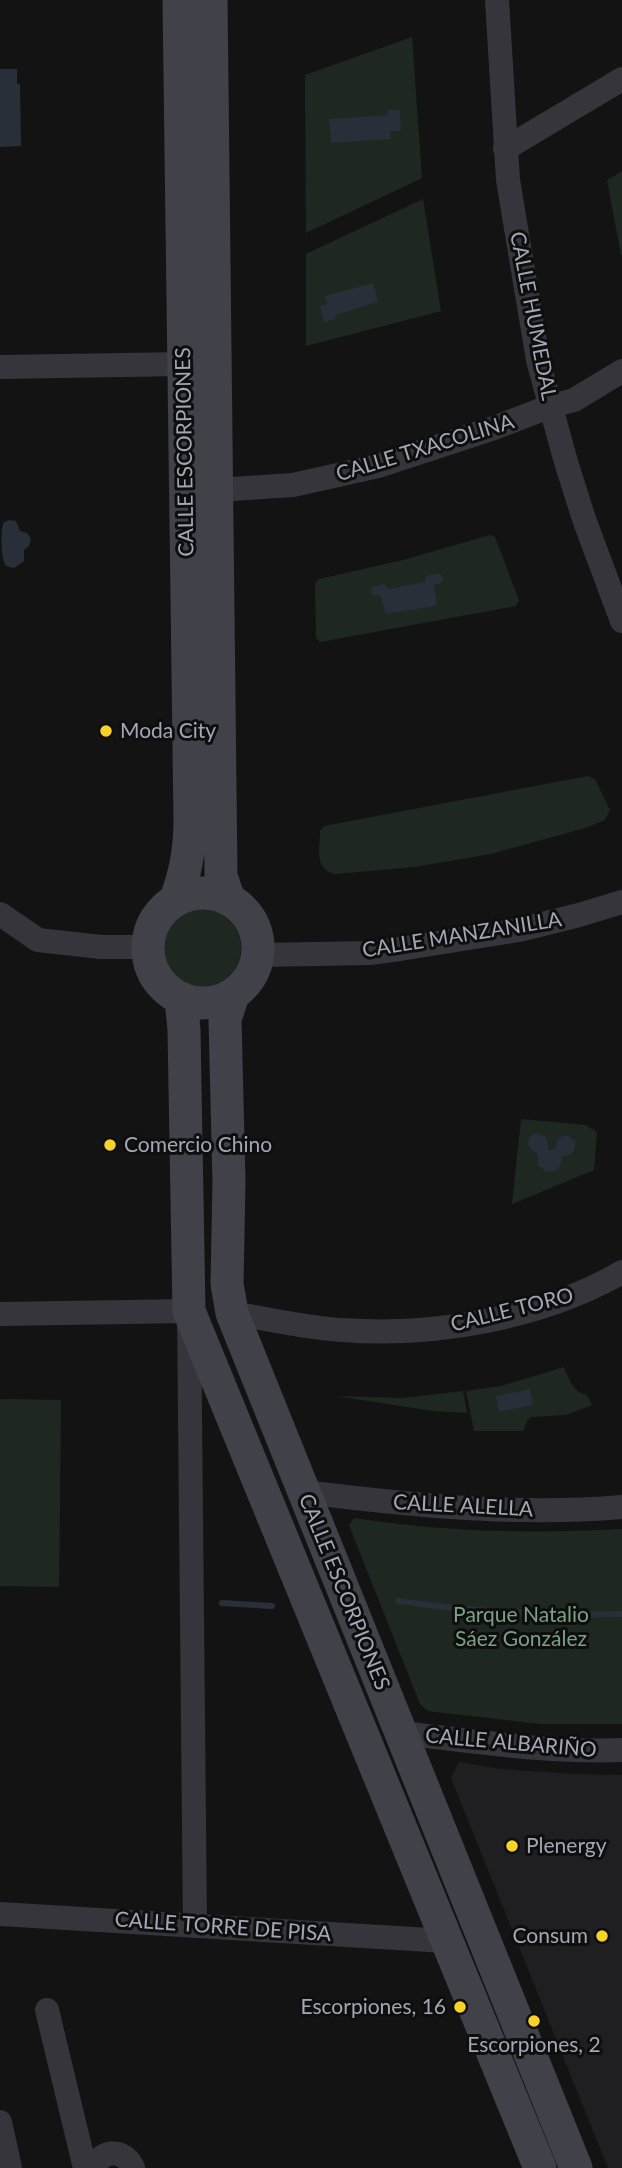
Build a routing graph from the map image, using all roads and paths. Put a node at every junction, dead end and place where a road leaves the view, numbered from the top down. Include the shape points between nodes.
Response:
1 (179, 0) edge
2 (211, 0) edge
3 (497, 0) edge
4 (622, 79) edge
5 (505, 149) junction
6 (184, 364) junction
7 (0, 367) edge
8 (622, 371) edge
9 (551, 406) junction
10 (217, 490) junction
11 (622, 621) edge
12 (229, 900) junction
13 (175, 901) junction
14 (622, 902) edge
15 (0, 914) edge
16 (149, 947) junction
17 (258, 955) junction
18 (233, 995) junction
19 (181, 998) junction
20 (622, 1272) edge
21 (189, 1311) junction
22 (232, 1312) junction
23 (0, 1314) edge
24 (304, 1492) junction
25 (622, 1507) edge
26 (401, 1733) junction
27 (622, 1750) edge
28 (0, 1914) edge
29 (195, 1926) junction
30 (446, 1941) junction
31 (47, 2010) dead end
32 (0, 2122) edge
33 (10, 2168) edge
34 (85, 2168) edge
35 (93, 2168) edge
36 (133, 2168) edge
37 (540, 2168) edge
38 (576, 2168) edge

1 - 6 street, CALLE ESCORPIONES
2 - 10 street, CALLE ESCORPIONES
3 - 5 street, CALLE HUMEDAL
4 - 5 street
5 - 9 street, CALLE HUMEDAL via 538,360
6 - 7 street
6 - 13 street, CALLE ESCORPIONES via 190,850
8 - 9 street, CALLE TXACOLINA via 583,396
9 - 10 street, CALLE TXACOLINA via 378,466 293,485
9 - 11 street, CALLE HUMEDAL via 584,519
10 - 12 street, CALLE ESCORPIONES via 221,876
12 - 13 street via 197,894
12 - 17 street via 250,919
13 - 16 street via 159,916
14 - 17 street, CALLE MANZANILLA via 519,930 400,949
15 - 16 street via 38,940
16 - 19 street via 150,963 158,978
17 - 18 street via 250,977
18 - 19 street via 207,1003
18 - 22 street, CALLE ESCORPIONES via 225,1019 227,1283
19 - 21 street, CALLE ESCORPIONES
20 - 22 street, CALLE TORO via 525,1311 437,1328 342,1330
21 - 23 street
21 - 29 street
21 - 30 street, CALLE ESCORPIONES
22 - 24 street, CALLE ESCORPIONES
24 - 25 street, CALLE ALELLA via 452,1508
24 - 26 street, CALLE ESCORPIONES
26 - 27 street, CALLE ALBARIÑO via 518,1747
26 - 38 street, CALLE ESCORPIONES
28 - 29 street, CALLE TORRE DE PISA
29 - 30 street, CALLE TORRE DE PISA
30 - 37 street, CALLE ESCORPIONES
31 - 34 street
32 - 33 street
35 - 36 street via 102,2156 114,2152

